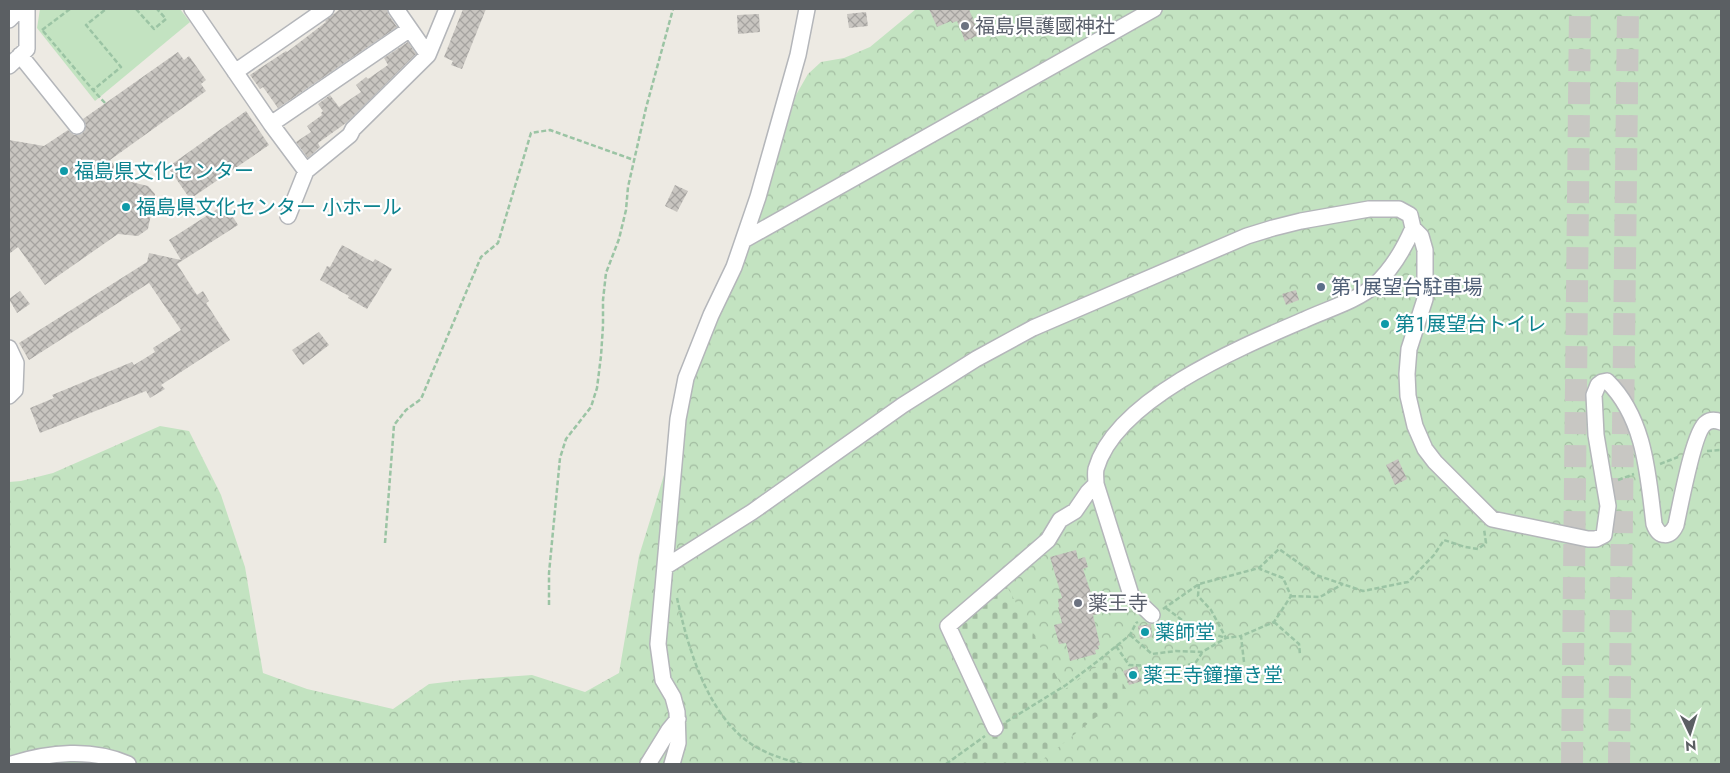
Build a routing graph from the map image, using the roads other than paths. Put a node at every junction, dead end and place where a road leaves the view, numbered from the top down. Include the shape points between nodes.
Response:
1 (25, 9) edge
2 (192, 9) edge
3 (326, 9) edge
4 (396, 9) edge
5 (447, 9) edge
6 (807, 9) edge
7 (1154, 9) edge
8 (9, 20) edge
9 (410, 29) junction
10 (20, 55) junction
11 (428, 55) junction
12 (9, 66) edge
13 (235, 72) junction
14 (271, 124) junction
15 (77, 126) dead end
16 (306, 171) junction
17 (288, 216) dead end
18 (1413, 228) junction
19 (744, 240) junction
20 (9, 348) edge
21 (9, 396) edge
22 (1721, 422) edge
23 (1096, 484) junction
24 (665, 567) junction
25 (1159, 611) road end
26 (678, 719) junction
27 (995, 728) road end
28 (12, 764) edge
29 (128, 764) edge
30 (648, 764) edge
31 (672, 764) edge

1 - 8 street
1 - 10 street via 27,49
2 - 13 street
3 - 13 street
4 - 9 street
5 - 11 street
6 - 19 street via 798,55
7 - 19 street
9 - 11 street
9 - 14 street
10 - 12 street
10 - 15 street
11 - 16 street via 350,135
13 - 14 street
14 - 16 street
16 - 17 street
18 - 22 street via 1421,236 1425,250 1425,299 1408,349 1410,411 1419,438 1435,462 1492,519 1588,539 1604,534 1608,506 1594,404 1594,395 1602,382 1607,381 1618,392 1639,434 1654,524 1662,535 1673,531 1676,524 1697,438 1705,423
18 - 23 street via 1404,247 1375,285 1357,297 1195,371 1156,397 1109,440 1095,471
18 - 24 street via 1410,215 1399,209 1369,210 1273,228 1246,236 1034,328 976,359 903,405 752,512
19 - 24 street via 686,378 678,419
20 - 21 street via 16,363 15,390
23 - 25 street via 1131,596
23 - 27 street via 1074,511 1060,520 1048,540 948,626
24 - 26 street via 658,644 663,680 674,697
26 - 30 street
26 - 31 street via 678,743
28 - 29 street via 84,753 112,757

